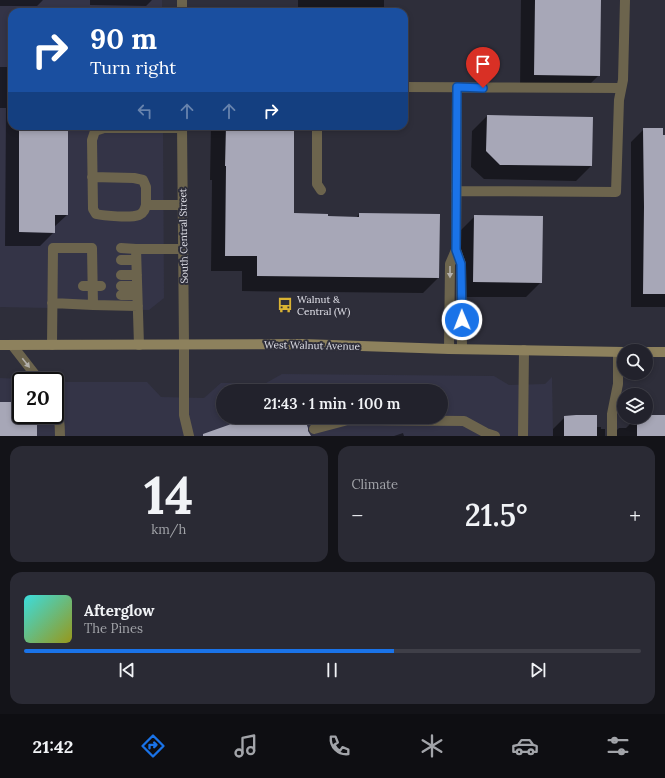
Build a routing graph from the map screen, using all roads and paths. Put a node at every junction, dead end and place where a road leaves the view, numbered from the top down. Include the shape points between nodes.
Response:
1 (625, 0) edge
2 (408, 87) edge
3 (457, 87) junction
4 (621, 88) junction
5 (98, 130) edge
6 (182, 130) edge
7 (317, 130) edge
8 (92, 178) junction
9 (321, 190) dead end
10 (456, 191) junction
11 (146, 205) junction
12 (183, 205) junction
13 (121, 248) dead end
14 (136, 248) junction
15 (183, 249) junction
16 (456, 250) junction
17 (121, 260) dead end
18 (136, 260) junction
19 (94, 279) junction
20 (137, 285) junction
21 (52, 303) junction
22 (138, 306) junction
23 (0, 345) edge
24 (12, 345) junction
25 (52, 345) junction
26 (139, 345) junction
27 (184, 345) junction
28 (450, 349) junction
29 (462, 349) junction
30 (524, 350) junction
31 (617, 352) edge
32 (653, 352) edge
33 (665, 352) edge
34 (33, 372) edge
35 (618, 380) edge
36 (314, 429) dead end
37 (189, 436) edge
38 (496, 436) edge
39 (523, 436) edge
40 (612, 436) edge

1 - 4 street
2 - 3 street
3 - 4 street
3 - 10 street
4 - 10 street via 618,100 616,192
5 - 8 street via 95,131 92,140
6 - 12 street, South Central Street
7 - 9 street via 317,184
8 - 11 street via 143,180 146,187
8 - 11 street via 93,209 96,214 133,216 145,210
10 - 16 street
11 - 12 street
12 - 15 street, South Central Street
13 - 14 street
14 - 15 street
14 - 18 street
15 - 27 street, South Central Street
16 -> 28 street via 450,264
16 - 29 street via 461,264
17 - 18 street
18 - 20 street
19 - 21 street
19 - 21 street via 97,248 53,248 57,286
19 - 22 street
20 - 20 street via 121,285
20 - 22 street
21 - 25 street
22 - 26 street
23 - 24 main road, West Walnut Avenue
24 - 25 main road, West Walnut Avenue
24 -> 34 street
25 - 26 main road, West Walnut Avenue
26 - 27 main road, West Walnut Avenue
27 - 28 main road, West Walnut Avenue via 302,344
27 - 37 street, South Central Street via 184,415
28 - 29 main road, West Walnut Avenue
29 - 30 main road, West Walnut Avenue
30 - 31 main road, West Walnut Avenue
30 - 39 street
32 - 33 main road
35 - 40 street via 612,414
36 - 38 street via 348,420 464,421

